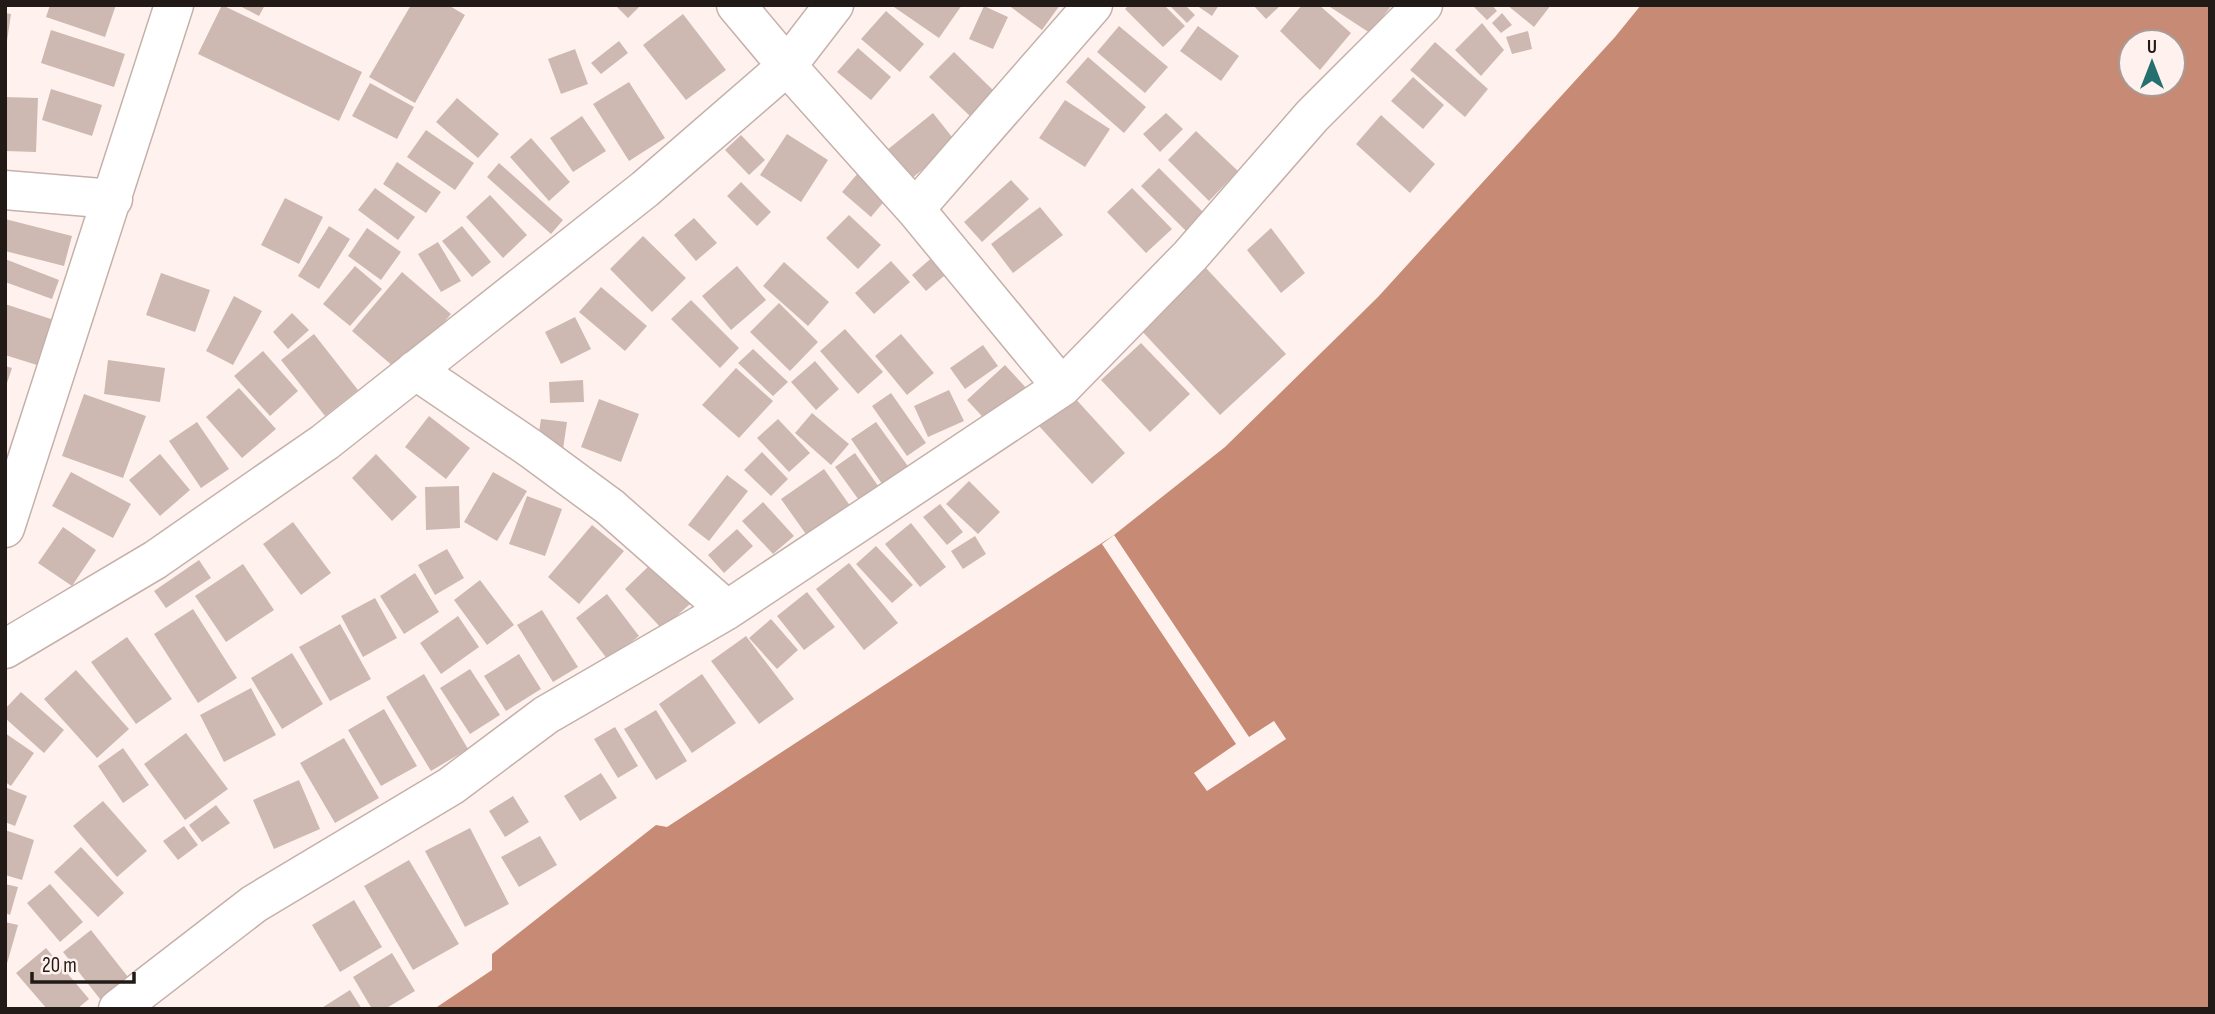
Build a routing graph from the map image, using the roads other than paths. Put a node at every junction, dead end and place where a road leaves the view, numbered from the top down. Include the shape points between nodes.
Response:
1 (174, 5) edge
2 (736, 5) edge
3 (834, 5) edge
4 (1093, 5) edge
5 (1423, 5) edge
6 (787, 66) junction
7 (5, 190) edge
8 (113, 199) junction
9 (915, 209) junction
10 (415, 370) junction
11 (1062, 387) junction
12 (5, 528) edge
13 (727, 610) junction
14 (5, 649) edge
15 (118, 1009) edge

1 - 8 street
2 - 6 street
3 - 6 street
4 - 9 street
5 - 11 street via 1312,116 1190,256
6 - 9 street
6 - 10 street via 645,189
7 - 8 street
8 - 12 street
9 - 11 street
10 - 13 street via 610,507
10 - 14 street via 325,442 155,560
11 - 13 street
13 - 15 street via 546,715 451,786 254,904

